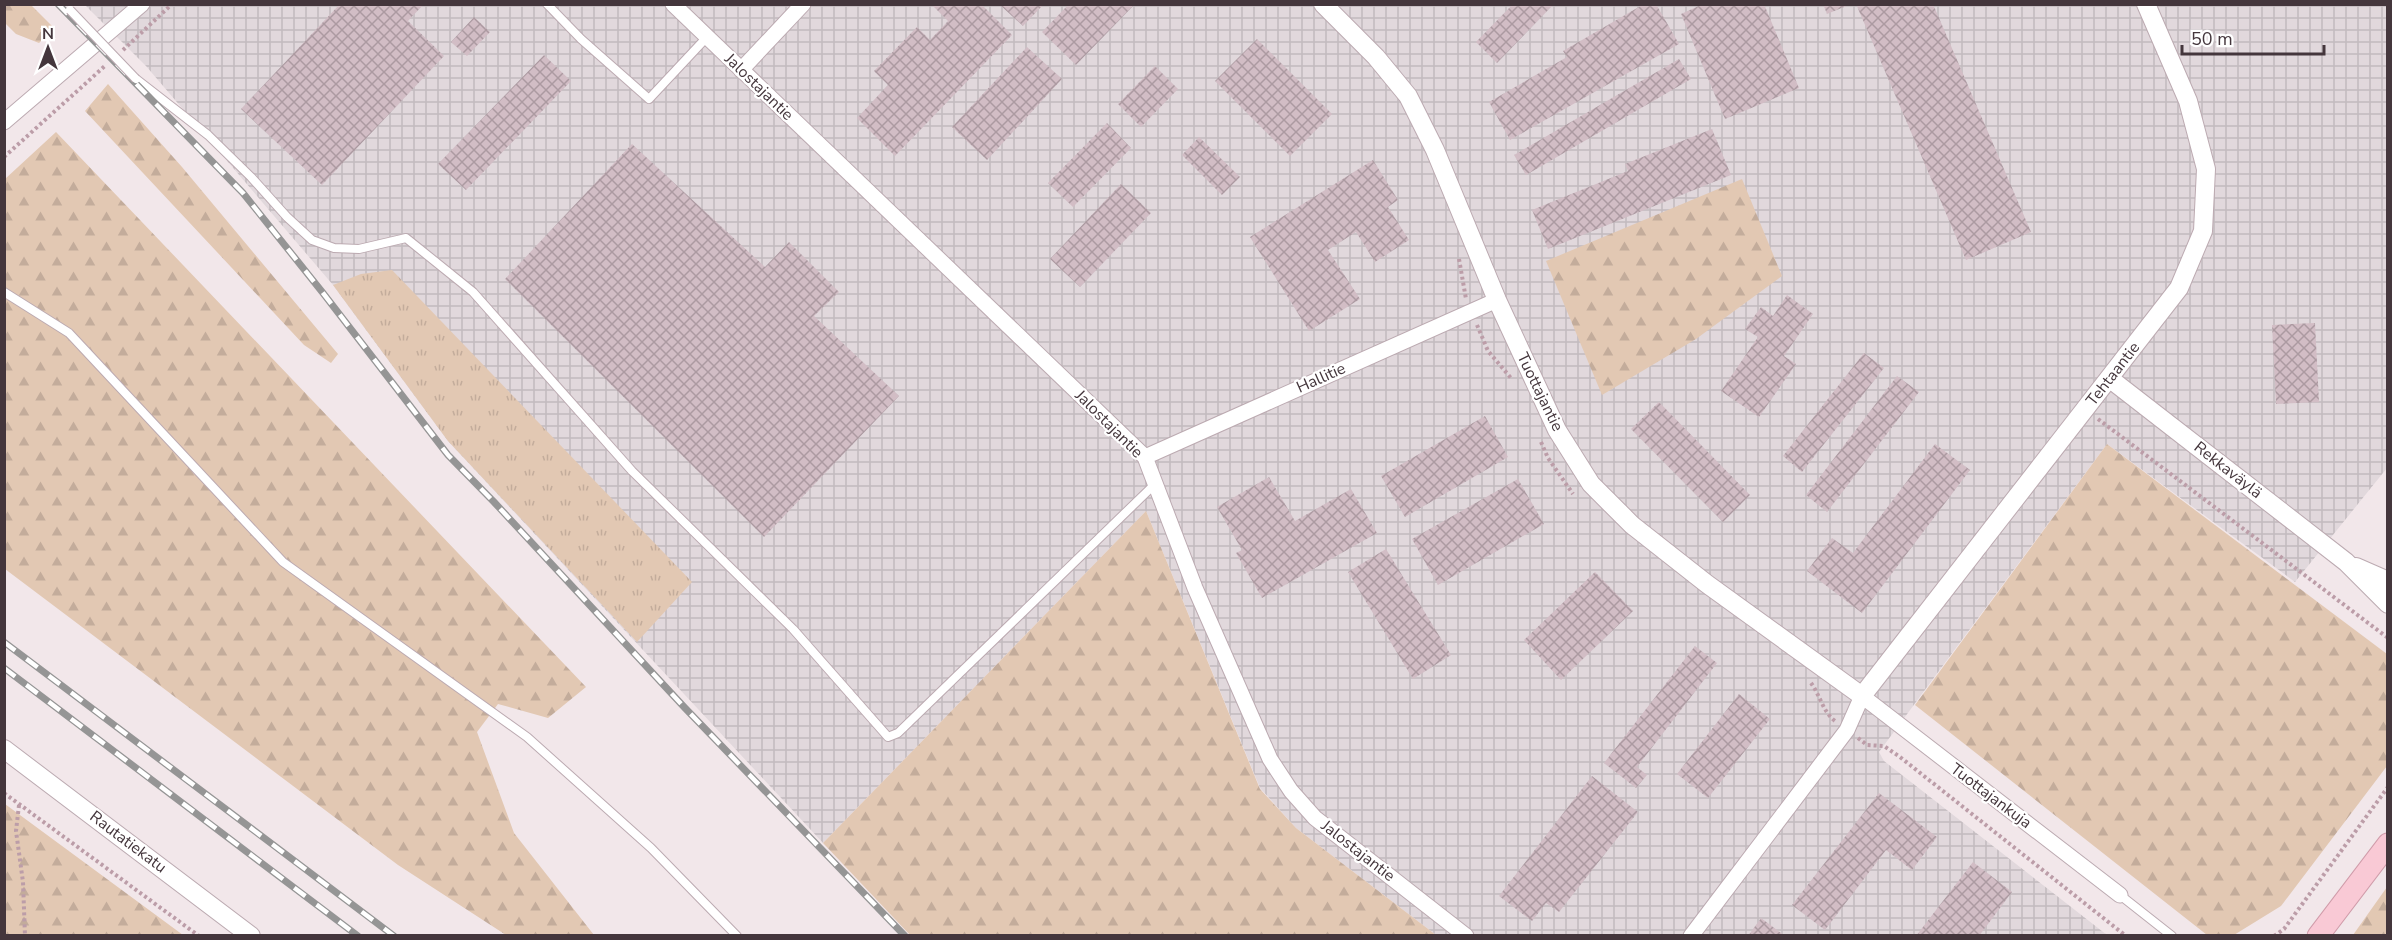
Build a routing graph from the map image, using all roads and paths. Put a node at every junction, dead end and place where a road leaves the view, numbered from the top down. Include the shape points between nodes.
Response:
1 (142, 4) edge
2 (172, 4) edge
3 (547, 4) edge
4 (673, 4) edge
5 (803, 4) edge
6 (1323, 4) edge
7 (2146, 4) edge
8 (68, 7) edge
9 (706, 37) junction
10 (119, 54) dead end
11 (110, 62) dead end
12 (741, 70) junction
13 (4, 122) edge
14 (4, 157) edge
15 (1458, 249) dead end
16 (4, 292) edge
17 (1497, 300) junction
18 (1471, 312) junction
19 (2109, 378) junction
20 (1518, 386) dead end
21 (2085, 410) junction
22 (1539, 438) dead end
23 (1144, 457) junction
24 (1155, 484) junction
25 (1574, 495) dead end
26 (2346, 562) junction
27 (2388, 581) edge
28 (2388, 604) edge
29 (2388, 638) edge
30 (1802, 676) dead end
31 (1862, 696) junction
32 (1847, 730) junction
33 (4, 749) edge
34 (2388, 787) edge
35 (4, 793) edge
36 (20, 804) junction
37 (2388, 844) edge
38 (2120, 895) joint
39 (25, 936) edge
40 (199, 936) edge
41 (251, 936) edge
42 (737, 936) edge
43 (1466, 936) edge
44 (1690, 936) edge
45 (2126, 936) edge
46 (2172, 936) edge
47 (2274, 936) edge
48 (2318, 936) edge

1 - 13 street
2 - 10 path
3 - 9 lane via 649,99
4 - 9 street, Jalostajantie
5 - 12 street
6 - 17 street, Tuottajantie via 1408,96 1435,150
7 - 19 street, Tehtaantie via 2188,101 2206,169 2203,231 2179,288
8 - 24 lane, bridge via 136,79 208,135 312,240 334,248 359,249 406,238 472,292 632,471 793,629 888,737 898,733
9 - 12 street, Jalostajantie
11 - 14 path
12 - 23 street, Jalostajantie
15 - 18 path via 1463,293
16 - 42 lane via 69,333 283,562 527,737 651,848
17 - 18 street, Hallitie
17 - 31 street, Tuottajantie via 1557,430 1591,484 1632,525 1698,577
18 - 20 path via 1488,351
18 - 23 street, Hallitie
19 - 21 street, Tehtaantie
19 - 26 street, Rekkaväylä
21 - 29 path
21 - 31 street, Tehtaantie
22 - 25 path
23 - 24 street, Jalostajantie
24 - 43 street, Jalostajantie via 1195,588 1265,748 1291,791 1315,818
26 - 27 street, Rekkaväylä
26 - 28 street, Rekkaväylä
30 - 32 path via 1820,694 1827,716
31 - 32 street
31 - 38 street, Tuottajankuja
32 - 44 street
32 - 45 path via 1867,745 1884,746 1900,757
33 - 41 street, Rautatiekatu
34 - 47 path via 2284,928
35 - 36 path
36 - 39 path via 16,831
36 - 40 path
37 - 48 main road
38 - 46 lane

